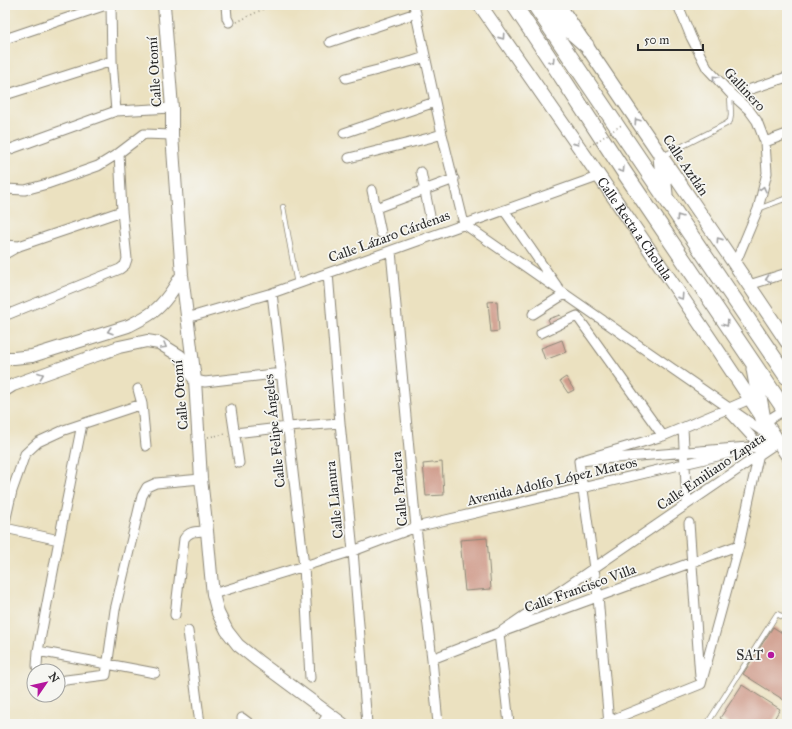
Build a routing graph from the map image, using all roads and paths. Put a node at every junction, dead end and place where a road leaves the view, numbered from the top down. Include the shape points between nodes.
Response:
1 (106, 5) edge
2 (111, 5) edge
3 (164, 5) edge
4 (226, 5) edge
5 (271, 5) edge
6 (480, 5) edge
7 (514, 5) edge
8 (534, 5) edge
9 (541, 5) edge
10 (559, 5) edge
11 (678, 5) edge
12 (415, 9) edge
13 (229, 22) joint
14 (5, 40) edge
15 (330, 42) dead end
16 (586, 45) junction
17 (425, 57) junction
18 (112, 61) junction
19 (787, 76) edge
20 (346, 78) dead end
21 (751, 89) dead end
22 (730, 93) junction
23 (5, 95) edge
24 (435, 102) junction
25 (172, 108) junction
26 (116, 111) junction
27 (623, 124) dead end
28 (344, 133) dead end
29 (442, 134) junction
30 (787, 134) edge
31 (172, 135) junction
32 (765, 142) junction
33 (590, 146) dead end
34 (5, 151) edge
35 (119, 153) junction
36 (661, 157) junction
37 (349, 158) dead end
38 (421, 172) dead end
39 (600, 176) junction
40 (454, 179) junction
41 (5, 189) edge
42 (425, 189) junction
43 (372, 190) dead end
44 (665, 197) junction
45 (787, 198) edge
46 (283, 207) dead end
47 (376, 208) junction
48 (758, 209) junction
49 (504, 210) junction
50 (122, 212) junction
51 (430, 216) dead end
52 (464, 224) junction
53 (381, 233) dead end
54 (5, 245) edge
55 (19, 246) junction
56 (391, 251) junction
57 (5, 254) edge
58 (735, 264) junction
59 (328, 273) junction
60 (787, 273) edge
61 (182, 275) junction
62 (298, 284) junction
63 (749, 285) junction
64 (272, 293) junction
65 (562, 293) junction
66 (5, 314) edge
67 (532, 314) dead end
68 (186, 318) junction
69 (541, 333) dead end
70 (787, 342) edge
71 (5, 358) edge
72 (754, 364) junction
73 (282, 373) junction
74 (787, 377) edge
75 (195, 380) junction
76 (138, 389) dead end
77 (5, 390) edge
78 (750, 399) junction
79 (142, 404) junction
80 (232, 409) dead end
81 (728, 409) junction
82 (786, 412) edge
83 (340, 423) junction
84 (82, 424) junction
85 (764, 424) junction
86 (288, 427) junction
87 (683, 428) junction
88 (235, 433) junction
89 (663, 436) junction
90 (198, 438) junction
91 (778, 442) junction
92 (760, 445) junction
93 (146, 446) dead end
94 (684, 452) junction
95 (787, 455) edge
96 (758, 456) junction
97 (579, 461) junction
98 (239, 463) dead end
99 (685, 464) junction
100 (201, 479) junction
101 (582, 488) junction
102 (687, 504) junction
103 (5, 522) edge
104 (689, 523) dead end
105 (416, 527) junction
106 (5, 528) edge
107 (207, 531) junction
108 (59, 540) junction
109 (739, 544) junction
110 (354, 551) junction
111 (691, 562) junction
112 (304, 566) junction
113 (594, 568) junction
114 (213, 594) junction
115 (598, 597) junction
116 (175, 615) dead end
117 (787, 619) edge
118 (188, 631) dead end
119 (499, 633) junction
120 (38, 651) junction
121 (432, 659) junction
122 (37, 663) edge
123 (107, 664) junction
124 (155, 673) dead end
125 (310, 678) dead end
126 (66, 680) edge
127 (701, 684) junction
128 (329, 713) junction
129 (242, 718) dead end
130 (606, 723) edge
131 (200, 724) edge
132 (250, 724) edge
133 (322, 724) edge
134 (344, 724) edge
135 (367, 724) edge
136 (438, 724) edge
137 (509, 724) edge
138 (707, 724) edge

1 - 14 street
2 - 18 street
3 - 25 street, Calle Otomí
4 - 13 street
5 - 13 path via 235,23
6 -> 39 main road, Calle Recta a Cholula
7 -> 72 main road, Calle Recta a Cholula
8 - 44 main road
9 - 16 main road
10 - 16 main road, Calle Aztlán
22 -> 11 street, Gallinero via 707,68
12 - 15 street
12 - 17 street
36 -> 16 main road, Calle Aztlán
17 - 20 street
17 - 24 street
18 - 23 street
18 - 26 street
19 - 21 street
22 - 32 street, Gallinero via 757,121
22 - 36 lane via 730,121
24 - 28 street
24 - 29 street
25 - 26 street
25 - 31 street, Calle Otomí
26 - 34 street
27 - 33 path, bridge
29 - 37 street
29 - 40 street
30 - 32 street
31 - 35 street via 144,134
31 - 61 street, Calle Otomí
48 -> 32 street, Gallinero via 767,173
35 - 41 street via 98,166 47,184 25,190
35 - 50 street
36 - 44 main road
58 -> 36 main road, Calle Aztlán
38 - 42 street
39 - 49 street, Calle Lázaro Cárdenas
39 -> 78 main road, Calle Recta a Cholula
40 - 42 street
40 - 52 street
42 - 47 street
42 - 51 street
43 - 47 street
74 -> 44 main road
45 - 48 lane
46 - 62 lane
47 - 53 street
48 - 58 street, Gallinero
49 - 52 street, Calle Lázaro Cárdenas
49 - 65 street
50 - 55 street
50 - 66 street via 125,265
52 - 56 street, Calle Lázaro Cárdenas
52 - 65 street, Calle Emiliano Zapata
54 - 55 street
55 - 57 street
56 - 59 street, Calle Lázaro Cárdenas
56 - 105 street, Calle Pradera
58 - 63 main road, Calle Aztlán
59 - 62 street, Calle Lázaro Cárdenas
59 - 83 street, Calle Llanura
60 -> 63 street
61 - 68 street, Calle Otomí
61 -> 71 street via 154,312 128,326 32,356
62 - 64 street, Calle Lázaro Cárdenas
63 - 70 main road, Calle Aztlán
64 - 68 street, Calle Lázaro Cárdenas
64 - 73 street, Calle Felipe Ángeles
65 - 67 street
65 - 81 street, Calle Emiliano Zapata
68 - 75 street, Calle Otomí
69 - 89 street via 577,316
72 - 82 main road, Calle Recta a Cholula
72 - 85 main road
73 - 75 street via 205,382
73 - 86 street, Calle Felipe Ángeles
77 -> 75 street via 12,385 119,347 146,341 159,343 180,356
75 - 90 street, Calle Otomí
76 - 79 street
78 - 81 street, Avenida Adolfo López Mateos
78 - 85 main road, Calle Recta a Cholula
79 - 84 street
79 - 93 street
80 - 88 street
81 - 85 street, Calle Emiliano Zapata
81 - 87 street, Avenida Adolfo López Mateos
81 - 92 street
82 - 85 street
83 - 86 street
83 - 110 street, Calle Llanura
84 - 103 street via 38,442 25,454 12,491
84 - 108 street
85 - 91 main road, Calle Recta a Cholula
85 - 92 street
86 - 88 street
86 - 112 street, Calle Felipe Ángeles
87 - 89 street, Avenida Adolfo López Mateos
87 - 94 street
88 - 90 path
88 - 98 street
89 - 97 street, Avenida Adolfo López Mateos
90 - 100 street, Calle Otomí
91 - 92 street, Avenida Adolfo López Mateos
91 - 95 main road, Calle Recta a Cholula
91 - 96 street, Calle Emiliano Zapata
92 - 94 street, Avenida Adolfo López Mateos
92 - 96 street
92 - 99 street, Avenida Adolfo López Mateos
94 - 97 street, Avenida Adolfo López Mateos
94 - 99 street
96 - 102 street, Calle Emiliano Zapata
96 - 109 street
97 - 101 street
99 - 101 street, Avenida Adolfo López Mateos
99 - 102 street
100 - 107 street, Calle Otomí
100 - 123 street via 156,483 147,487 142,496 115,610
101 - 105 street, Avenida Adolfo López Mateos
101 - 113 street
102 - 113 street, Calle Emiliano Zapata
104 - 111 street
105 - 110 street, Avenida Adolfo López Mateos
105 - 121 street, Calle Pradera
106 - 108 street
107 - 114 street, Calle Otomí
107 - 116 street via 192,532 184,539
108 - 120 street
109 - 111 street, Calle Francisco Villa
109 - 127 street
110 - 112 street, Avenida Adolfo López Mateos
110 - 135 street, Calle Llanura
111 - 115 street, Calle Francisco Villa
111 - 127 street
112 - 114 street, Avenida Adolfo López Mateos
112 - 125 street, Calle Felipe Ángeles
113 - 115 street
113 - 119 street, Calle Emiliano Zapata
114 - 128 street, Calle Otomí via 218,613 238,645
115 - 119 street, Calle Francisco Villa
115 - 130 street
117 - 138 lane via 777,614
118 - 131 street
119 - 121 street, Calle Francisco Villa
119 - 137 street
120 - 122 street
120 - 123 street
121 - 136 street, Calle Pradera
123 - 124 street
123 - 126 street via 106,676
127 - 130 street
128 - 133 street
128 - 134 street, Calle Otomí
129 - 132 street

